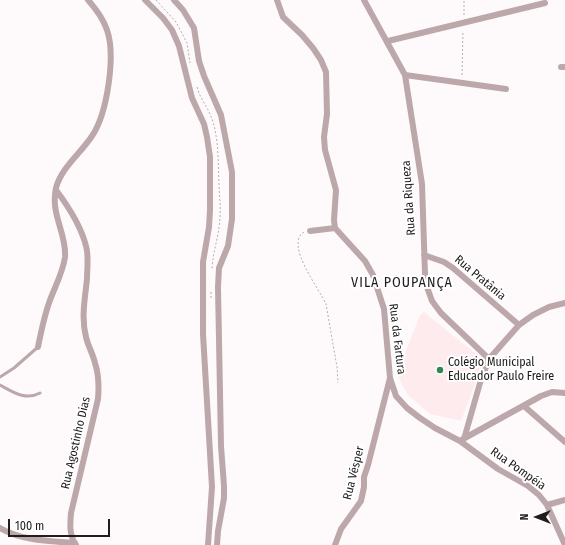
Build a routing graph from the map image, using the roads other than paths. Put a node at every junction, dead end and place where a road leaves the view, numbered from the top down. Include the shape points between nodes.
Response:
1 (88, 0) edge
2 (145, 0) edge
3 (174, 0) edge
4 (277, 0) edge
5 (364, 0) edge
6 (545, 2) dead end
7 (388, 41) junction
8 (405, 75) junction
9 (506, 89) dead end
10 (56, 190) junction
11 (335, 228) junction
12 (310, 231) road end
13 (424, 255) junction
14 (565, 303) edge
15 (519, 325) junction
16 (38, 347) joint
17 (507, 358) dead end
18 (489, 359) junction
19 (483, 373) junction
20 (0, 377) edge
21 (390, 378) junction
22 (0, 385) edge
23 (565, 392) edge
24 (40, 394) dead end
25 (524, 406) junction
26 (462, 440) junction
27 (565, 442) edge
28 (565, 500) edge
29 (547, 505) junction
30 (0, 528) edge
31 (76, 544) edge
32 (208, 545) edge
33 (217, 545) edge
34 (335, 545) edge
35 (565, 545) edge

1 - 10 street via 102,18 110,44 105,106 100,123 62,176
2 - 32 street via 172,30 179,46 192,98 204,124 210,157 209,227 203,262 203,334 212,486
3 - 33 street via 194,28 199,61 221,115 232,172 232,220 228,246 219,268 218,287 224,492
4 - 11 street via 283,18 313,48 326,72 324,137 336,190
5 - 7 street, Rua da Riqueza
6 - 7 street
7 - 8 street, Rua da Riqueza
8 - 9 street
8 - 13 street, Rua da Riqueza via 422,184
10 - 16 street via 55,212 65,258 48,303
10 - 31 street, Rua Agostinho Dias via 67,204 87,247 84,323 99,387 71,513 71,535
11 - 12 street
11 - 21 street, Rua da Fartura via 365,261 373,275 384,309
13 - 15 street, Rua Pratânia via 453,268
13 - 18 street, Rua da Riqueza via 426,280 432,301
14 - 15 street via 549,307
15 - 18 street
16 - 20 lane
17 - 19 lane via 496,360
18 - 19 street
19 - 26 street
21 - 26 street, Rua da Fartura via 396,396 406,408 435,428
21 - 34 street, Rua Vésper via 364,477 361,501 341,529
22 - 24 lane via 22,396 32,397
23 - 25 street via 552,392
25 - 26 street
25 - 27 street
26 - 29 street, Rua Pompéia via 498,469 528,486
28 - 29 street
29 - 35 street, Rua Pompéia
30 - 31 street via 25,538

